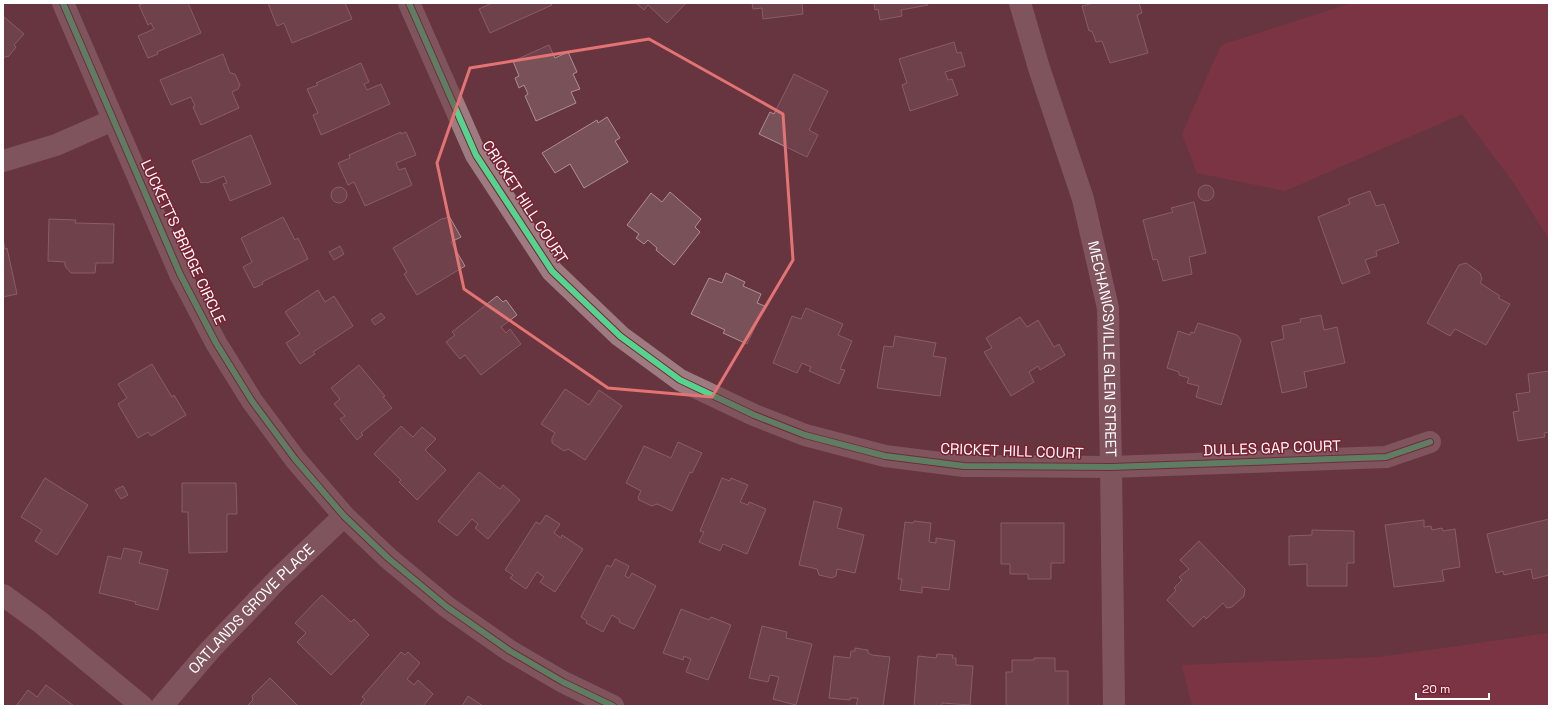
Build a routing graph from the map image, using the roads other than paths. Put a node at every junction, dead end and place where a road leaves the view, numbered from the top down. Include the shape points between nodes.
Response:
1 (63, 3) edge
2 (409, 3) edge
3 (1020, 3) edge
4 (113, 120) junction
5 (3, 161) edge
6 (1430, 442) dead end
7 (1111, 467) junction
8 (344, 516) junction
9 (3, 594) edge
10 (142, 706) edge
11 (162, 706) edge
12 (613, 706) edge
13 (1114, 706) edge

1 - 4 street, LUCKETTS BRIDGE CIRCLE
2 - 7 street, CRICKET HILL COURT via 476,155 552,271 620,336 680,380 754,415 805,435 885,456 964,466
3 - 7 street, MECHANICSVILLE GLEN STREET via 1083,199 1108,308
4 - 5 street via 56,145
4 - 8 street, LUCKETTS BRIDGE CIRCLE via 180,274 216,343 252,401 295,460
6 - 7 street, DULLES GAP COURT via 1386,457
7 - 13 street, MECHANICSVILLE GLEN STREET
8 - 11 street, OATLANDS GROVE PLACE via 278,579 210,650
8 - 12 street, LUCKETTS BRIDGE CIRCLE via 388,558 447,607 517,655 563,682
9 - 10 street

